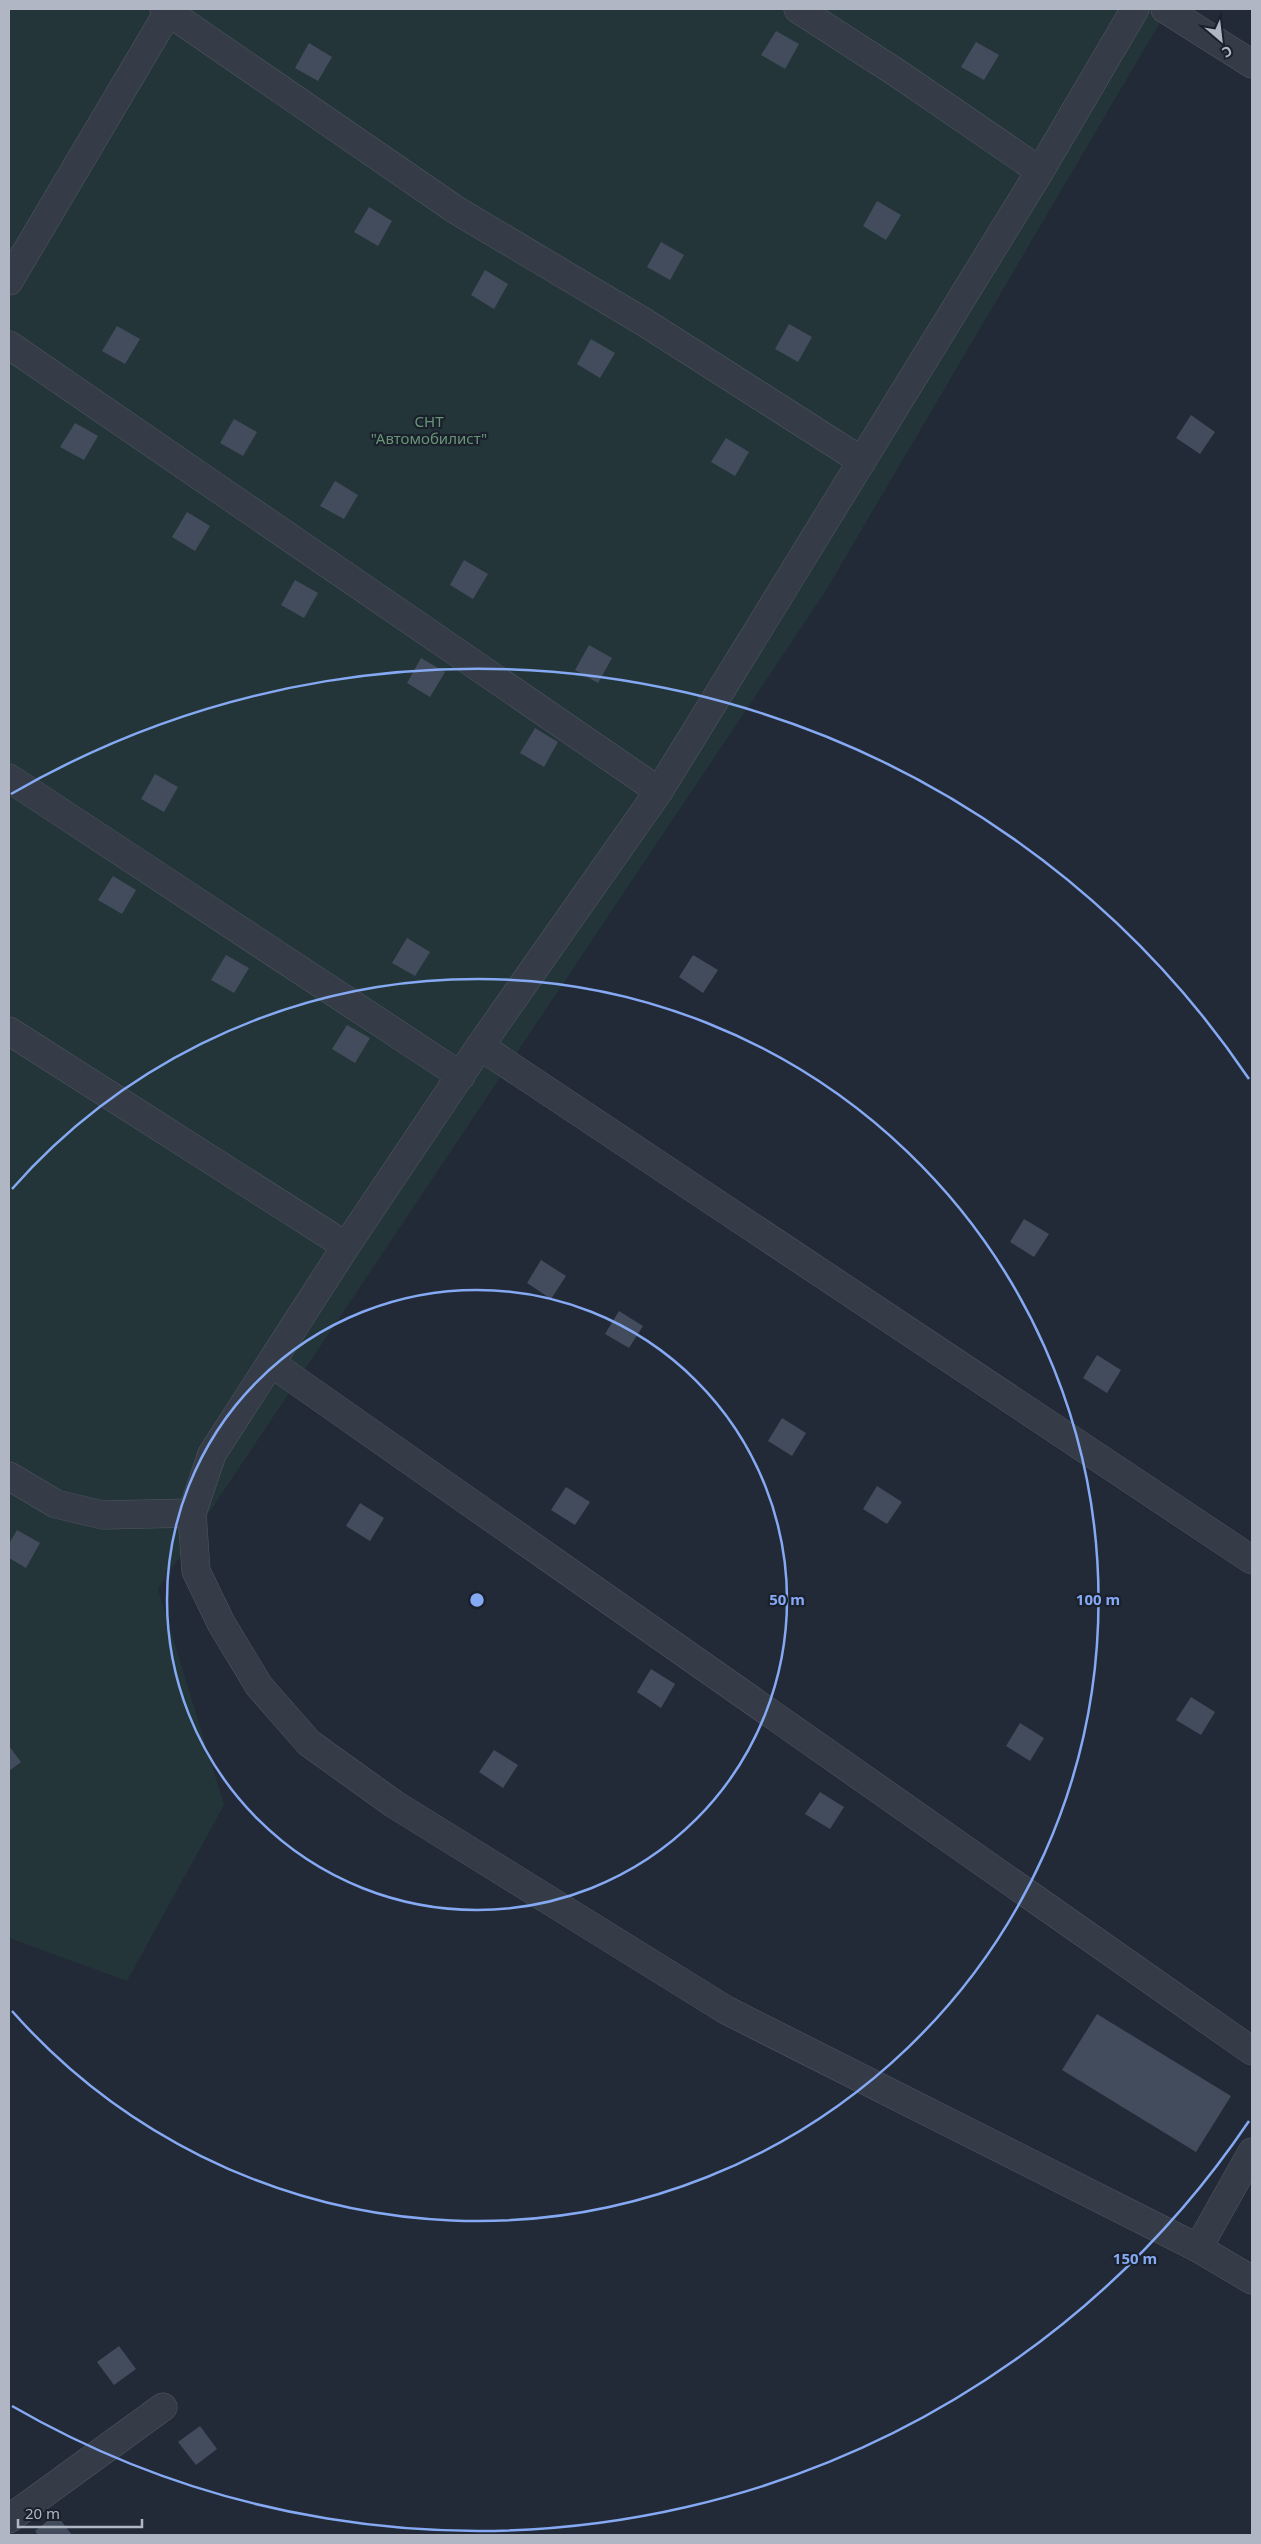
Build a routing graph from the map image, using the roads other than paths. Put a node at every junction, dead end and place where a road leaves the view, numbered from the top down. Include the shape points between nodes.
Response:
1 (798, 9) edge
2 (1136, 9) edge
3 (1165, 9) edge
4 (167, 10) edge
5 (1252, 64) edge
6 (1040, 171) junction
7 (9, 281) edge
8 (9, 346) edge
9 (862, 460) junction
10 (9, 778) edge
11 (659, 791) junction
12 (9, 1031) edge
13 (480, 1046) junction
14 (461, 1076) junction
15 (346, 1246) junction
16 (271, 1363) junction
17 (9, 1476) edge
18 (192, 1513) junction
19 (1252, 1560) edge
20 (1252, 2051) edge
21 (1252, 2152) edge
22 (1198, 2248) junction
23 (1252, 2280) edge
24 (163, 2407) dead end
25 (9, 2519) edge

1 - 6 street
2 - 6 street
3 - 5 street
4 - 7 street
4 - 9 street via 456,210 644,322
6 - 9 street
8 - 11 street
9 - 11 street
10 - 14 street
11 - 13 street
12 - 15 street
13 - 14 street
13 - 19 street
14 - 15 street
15 - 16 street
16 - 18 street via 212,1454
16 - 20 street
17 - 18 street via 56,1504 103,1515
18 - 22 street via 196,1571 221,1623 259,1686 309,1743 394,1804 726,2010
21 - 22 street
22 - 23 street
24 - 25 street

